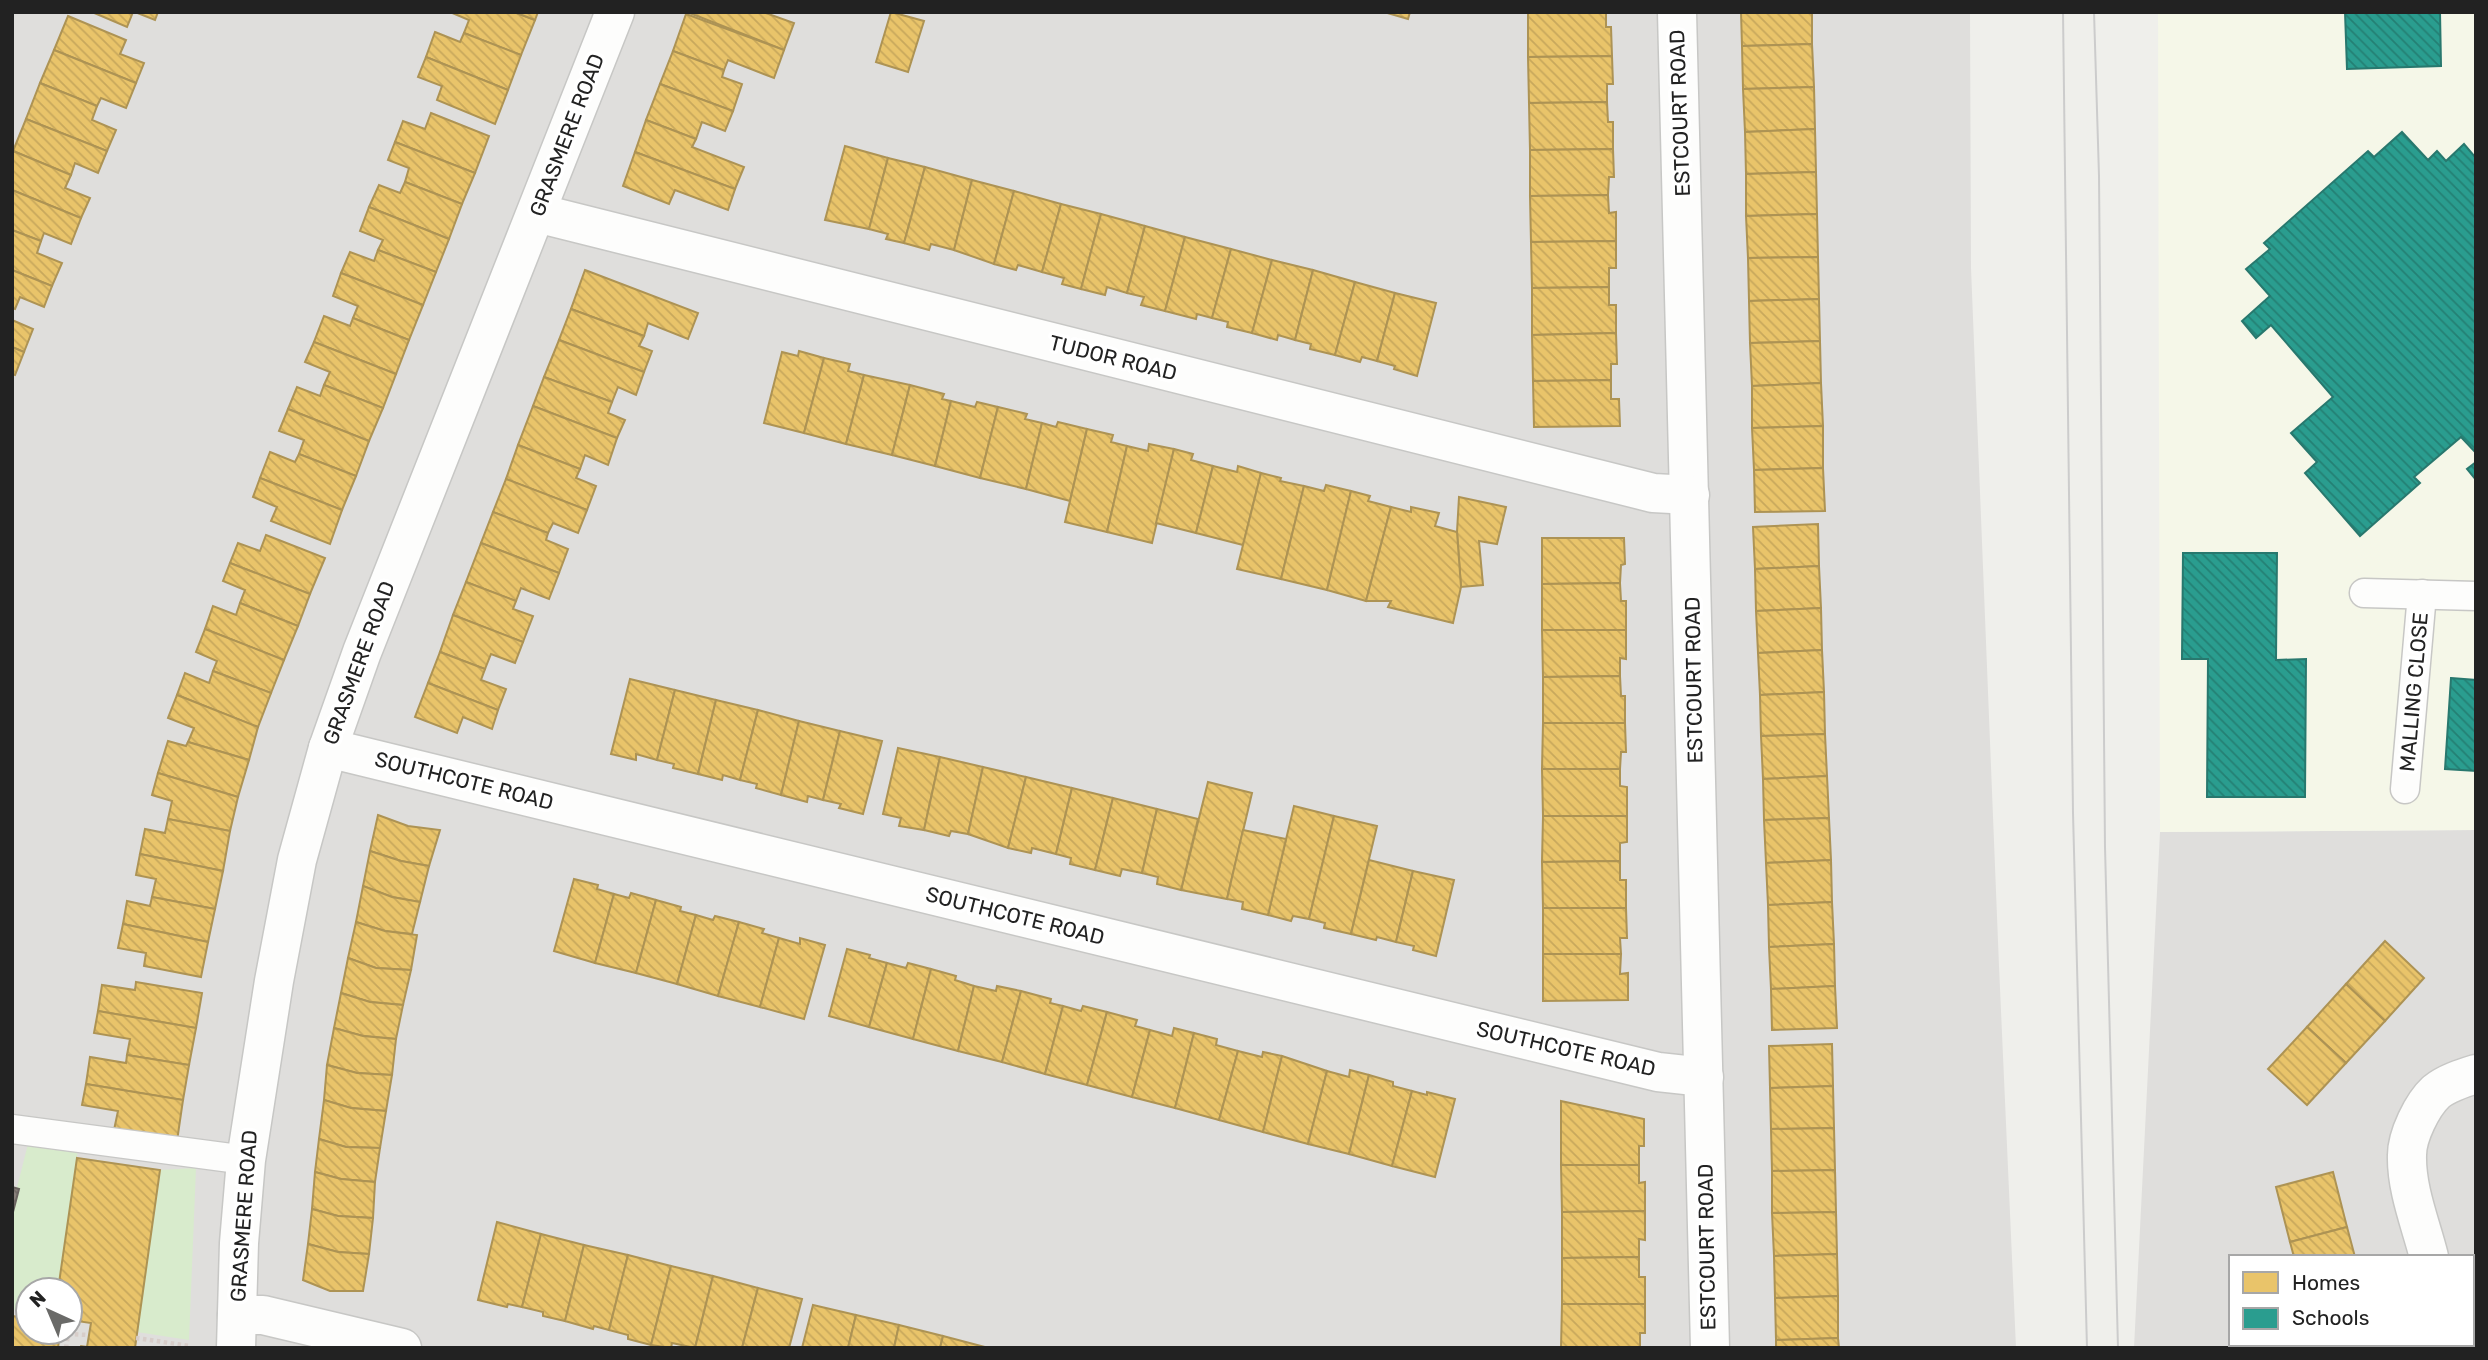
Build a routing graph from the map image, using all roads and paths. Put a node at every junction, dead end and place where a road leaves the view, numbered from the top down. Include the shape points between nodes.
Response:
1 (615, 12) edge
2 (1677, 12) edge
3 (537, 213) junction
4 (1690, 495) junction
5 (2364, 593) dead end
6 (2422, 594) junction
7 (2476, 596) edge
8 (328, 748) junction
9 (2405, 789) dead end
10 (2476, 1074) edge
11 (1704, 1077) junction
12 (12, 1129) edge
13 (246, 1160) junction
14 (2428, 1255) edge
15 (236, 1331) edge
16 (88, 1335) dead end
17 (136, 1338) dead end
18 (66, 1348) edge
19 (202, 1348) edge
20 (402, 1348) edge
21 (1710, 1348) edge

1 - 3 street, GRASMERE ROAD
2 - 4 street, ESTCOURT ROAD
3 - 4 street, TUDOR ROAD via 1653,494
3 - 8 street, GRASMERE ROAD via 435,464
4 - 11 street, ESTCOURT ROAD
5 - 6 lane, MALLING CLOSE
6 - 7 lane, MALLING CLOSE
6 - 9 lane, MALLING CLOSE
8 - 11 street, SOUTHCOTE ROAD via 1658,1072
8 - 13 street, GRASMERE ROAD via 297,860
10 - 14 street via 2437,1092 2419,1112 2407,1154
11 - 21 street, ESTCOURT ROAD
12 - 13 lane
13 - 15 street, GRASMERE ROAD
15 - 20 street via 263,1315
16 - 18 path via 68,1334
17 - 19 path

